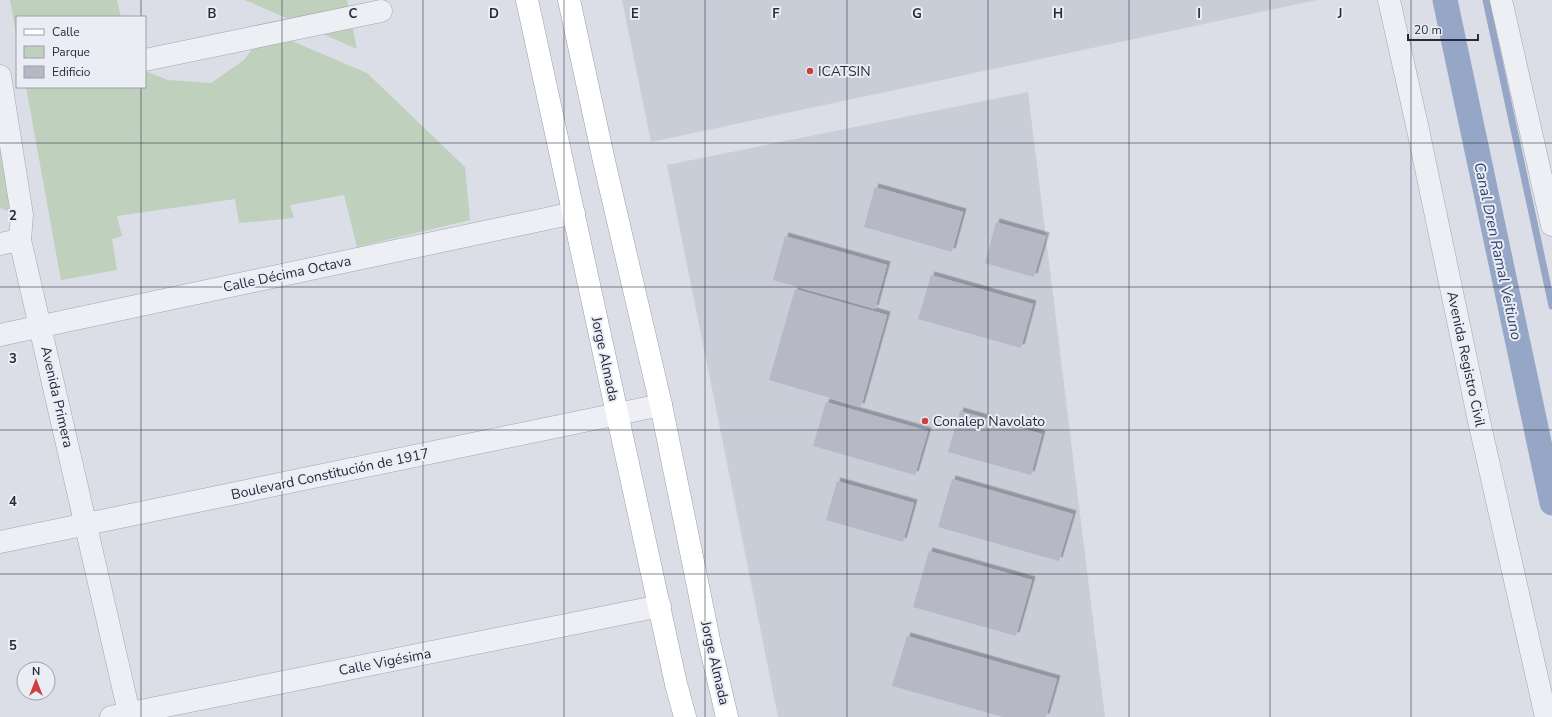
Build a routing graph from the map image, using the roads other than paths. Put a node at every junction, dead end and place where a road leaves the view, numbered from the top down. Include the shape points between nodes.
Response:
1 (527, 0) edge
2 (569, 0) edge
3 (1389, 0) edge
4 (1501, 0) edge
5 (381, 11) dead end
6 (146, 60) edge
7 (5, 85) edge
8 (574, 213) junction
9 (1552, 226) edge
10 (10, 242) edge
11 (40, 326) junction
12 (0, 335) edge
13 (661, 405) junction
14 (616, 415) junction
15 (86, 524) junction
16 (0, 542) edge
17 (660, 606) junction
18 (123, 716) edge
19 (685, 717) edge
20 (727, 717) edge
21 (1546, 717) edge

1 - 8 main road, Jorge Almada
2 - 13 main road, Jorge Almada via 612,199
3 - 21 street, Avenida Registro Civil via 1479,421
4 - 9 street
5 - 6 street
7 - 10 street, Avenida Primera via 22,215
8 - 11 street, Calle Décima Octava
8 - 14 main road, Jorge Almada
10 - 11 street, Avenida Primera
11 - 12 street, Calle Décima Octava
11 - 15 street, Avenida Primera
13 - 14 street, Boulevard Constitución de 1917
13 - 20 main road, Jorge Almada
14 - 15 street, Boulevard Constitución de 1917
14 - 17 main road, Jorge Almada
15 - 16 street, Boulevard Constitución de 1917
15 - 18 street, Avenida Primera
17 - 18 street, Calle Vigésima
17 - 19 main road, Jorge Almada

